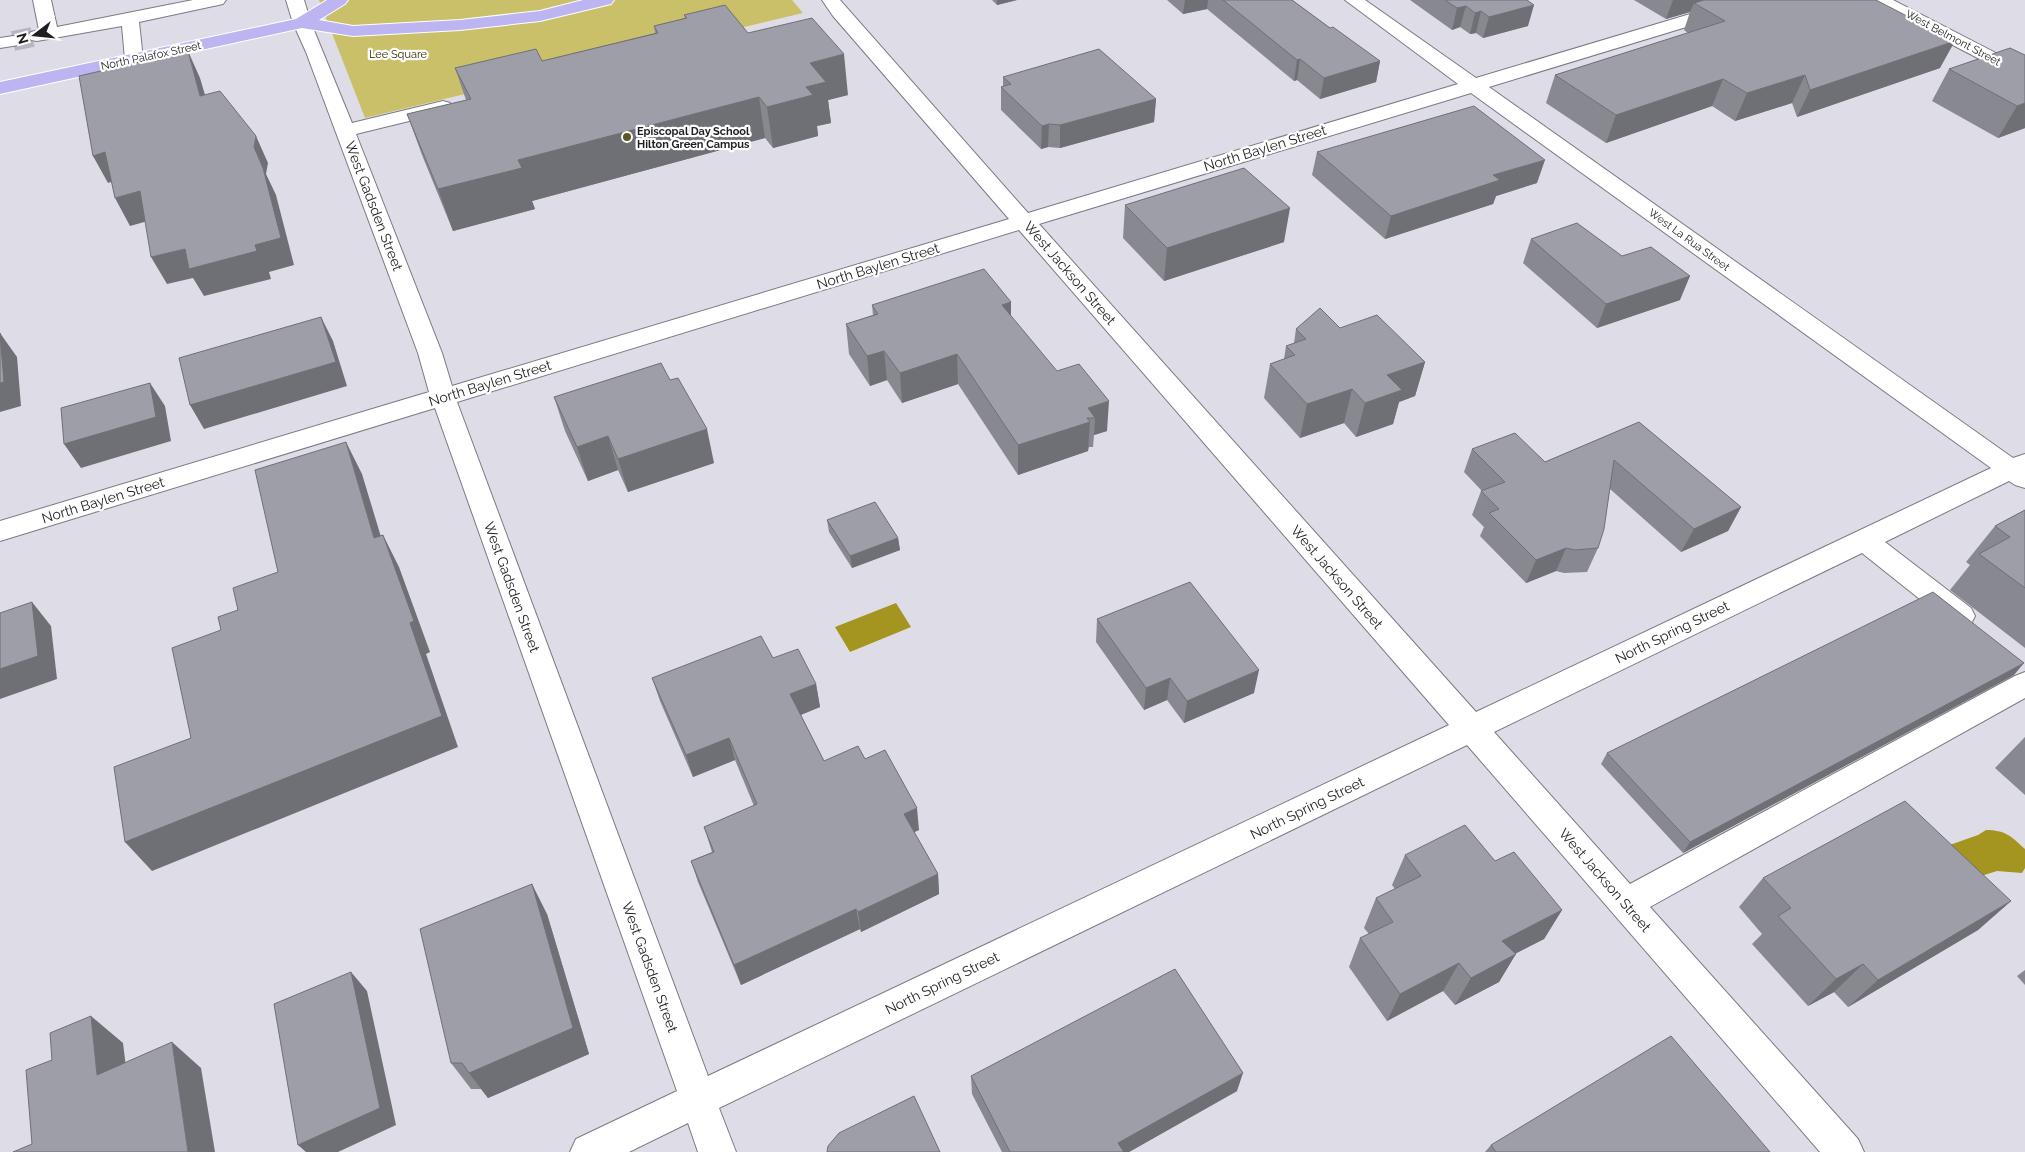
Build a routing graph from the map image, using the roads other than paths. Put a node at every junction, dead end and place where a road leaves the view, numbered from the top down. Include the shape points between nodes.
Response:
1 (42, 0) edge
2 (217, 0) edge
3 (339, 0) edge
4 (605, 0) edge
5 (1354, 0) edge
6 (1756, 0) edge
7 (1880, 0) edge
8 (830, 9) edge
9 (298, 12) edge
10 (130, 18) junction
11 (134, 59) junction
12 (2025, 75) edge
13 (1473, 86) junction
14 (0, 88) edge
15 (462, 103) edge
16 (345, 131) junction
17 (1024, 221) junction
18 (443, 397) junction
19 (2020, 470) edge
20 (0, 531) edge
21 (1864, 540) junction
22 (1980, 631) edge
23 (2022, 670) edge
24 (1471, 729) junction
25 (1626, 903) junction
26 (698, 1100) junction
27 (589, 1152) edge
28 (717, 1152) edge
29 (1845, 1152) edge

1 - 10 street via 43,34
2 - 10 street
3 - 9 main road, North Palafox Street
4 - 9 main road, North Palafox Street via 540,16 460,25 353,31
5 - 13 street, West La Rua Street
6 - 13 street, North Baylen Street
7 - 12 street, West Belmont Street
8 - 17 street, West Jackson Street
9 - 11 main road, North Palafox Street
9 - 16 street, West Gadsden Street
10 - 11 street
11 - 14 main road, North Palafox Street
13 - 17 street, North Baylen Street
13 - 19 street, West La Rua Street
15 - 16 street
16 - 18 street, West Gadsden Street via 430,353
17 - 18 street, North Baylen Street
17 - 24 street, West Jackson Street
18 - 20 street, North Baylen Street
18 - 26 street, West Gadsden Street
19 - 21 street, North Spring Street
21 - 22 street
21 - 24 street, North Spring Street
23 - 25 street
24 - 25 street, West Jackson Street
24 - 26 street, North Spring Street
25 - 29 street, West Jackson Street
26 - 27 street, North Spring Street
26 - 28 street, West Gadsden Street

